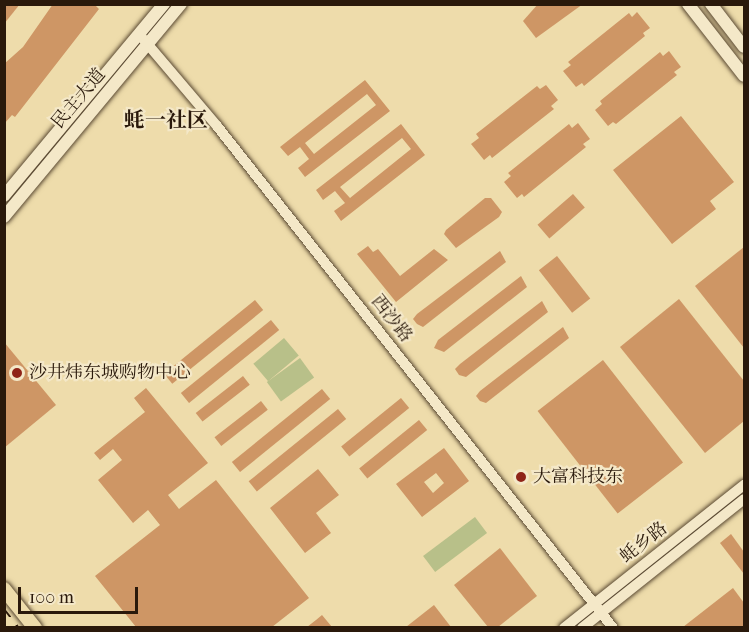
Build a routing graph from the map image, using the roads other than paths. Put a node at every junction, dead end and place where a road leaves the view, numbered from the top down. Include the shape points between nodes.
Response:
1 (164, 4) edge
2 (181, 4) edge
3 (688, 4) edge
4 (711, 4) edge
5 (139, 34) junction
6 (148, 44) junction
7 (744, 47) edge
8 (744, 76) edge
9 (4, 196) edge
10 (4, 217) edge
11 (744, 485) edge
12 (744, 499) edge
13 (4, 589) edge
14 (598, 608) junction
15 (35, 627) edge
16 (564, 627) edge
17 (582, 627) edge
18 (613, 627) edge

1 - 5 main road, 民主大道
2 - 6 main road, 民主大道
3 - 8 main road
4 - 7 main road
5 - 6 street, 西沙路
5 - 9 main road, 民主大道
6 - 10 main road, 民主大道
6 - 14 street, 西沙路
11 - 14 street, 蚝乡路
12 - 14 street, 蚝乡路
13 - 15 main road
14 - 16 street, 蚝乡路
14 - 17 street, 蚝乡路
14 - 18 street, 西沙路

